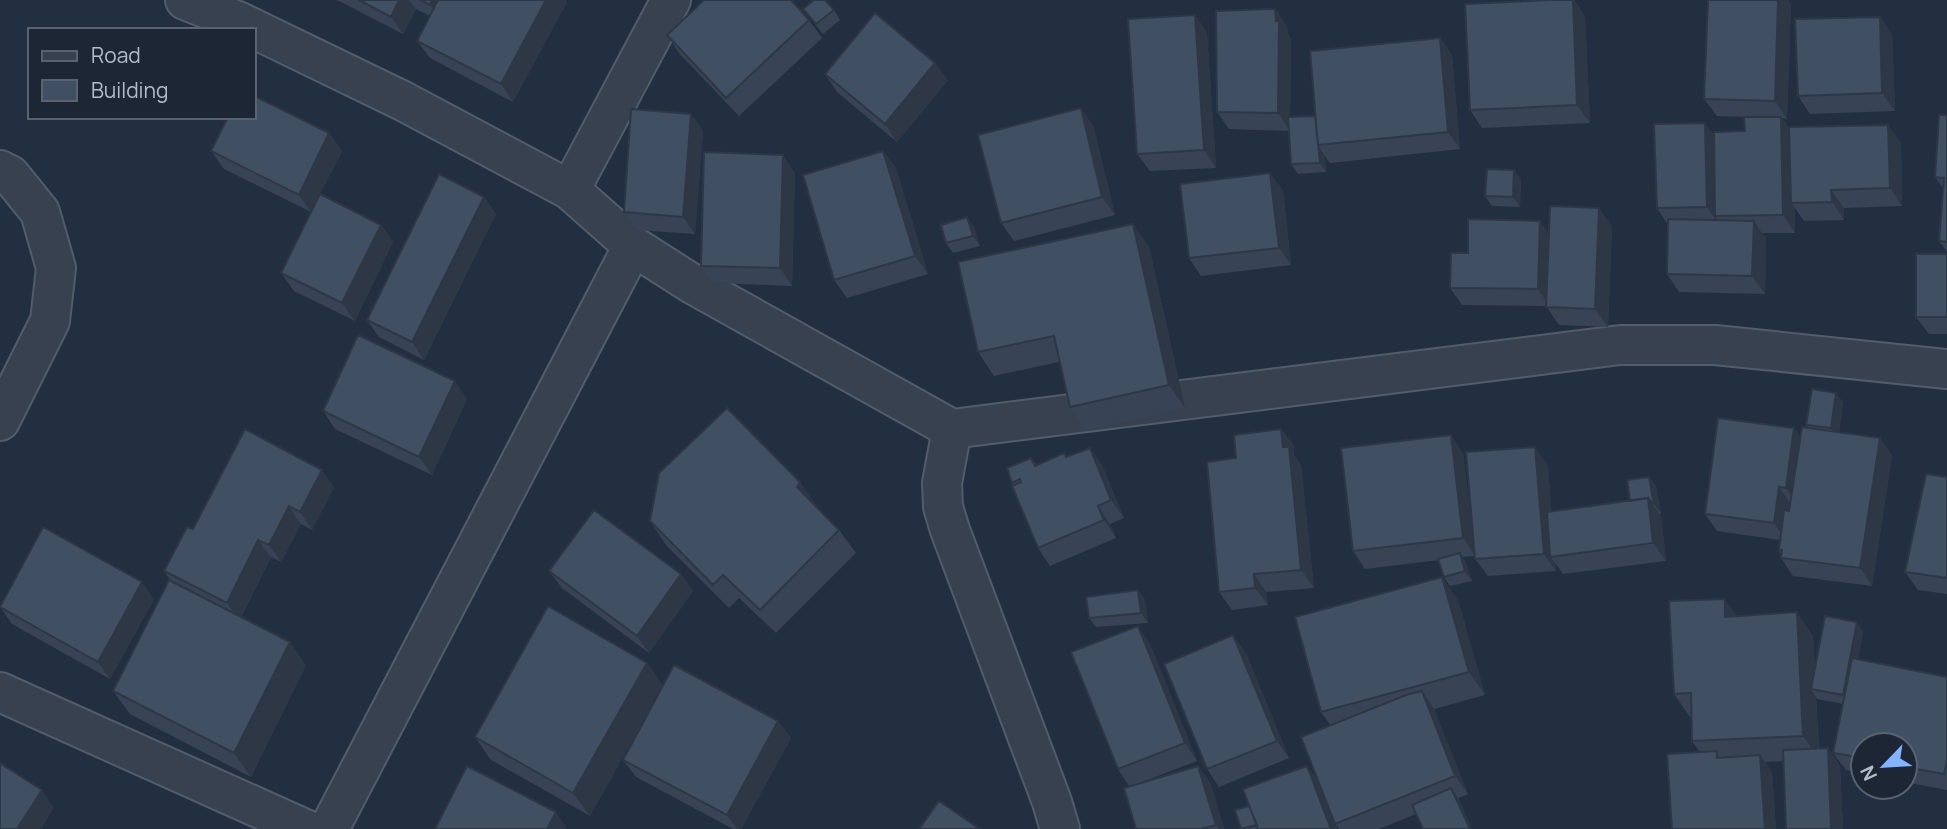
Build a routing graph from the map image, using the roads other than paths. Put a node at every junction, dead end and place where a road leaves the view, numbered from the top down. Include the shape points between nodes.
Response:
1 (185, 0) edge
2 (671, 0) edge
3 (252, 28) edge
4 (256, 30) edge
5 (0, 170) edge
6 (570, 190) junction
7 (633, 246) junction
8 (1947, 369) edge
9 (0, 421) edge
10 (952, 429) junction
11 (0, 692) edge
12 (304, 829) edge
13 (329, 829) edge
14 (1059, 829) edge

1 - 3 street
2 - 6 street
4 - 6 street
5 - 9 street via 40,212 57,268 50,321
6 - 7 street
7 - 10 street
7 - 13 street
8 - 10 street via 1715,345 1620,345
10 - 14 street via 942,483 943,507
11 - 12 street

